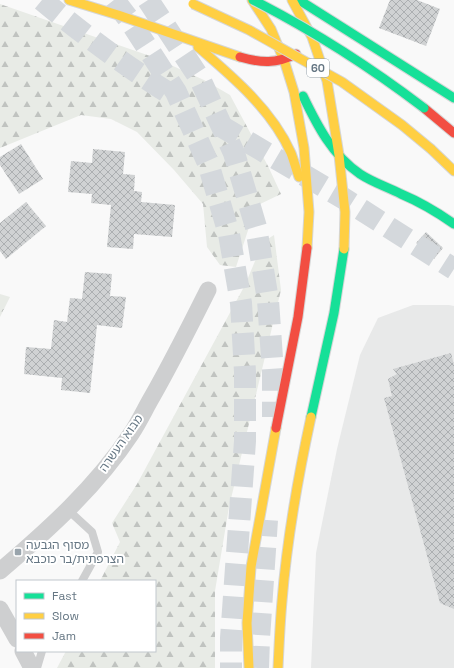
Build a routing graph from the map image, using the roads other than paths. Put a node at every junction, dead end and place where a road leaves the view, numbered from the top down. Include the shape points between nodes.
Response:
1 (69, 0) edge
2 (182, 0) edge
3 (253, 0) edge
4 (292, 0) edge
5 (299, 0) edge
6 (312, 37) junction
7 (190, 40) junction
8 (284, 60) junction
9 (454, 98) edge
10 (454, 133) edge
11 (339, 155) junction
12 (454, 171) edge
13 (309, 212) junction
14 (454, 224) edge
15 (208, 290) dead end
16 (68, 509) junction
17 (0, 571) edge
18 (83, 580) edge
19 (0, 609) edge
20 (16, 637) edge
21 (24, 652) edge
22 (42, 652) edge
23 (32, 668) edge
24 (37, 668) edge
25 (249, 668) edge
26 (278, 668) edge

1 - 7 highway
2 - 12 highway, 60, bridge via 249,30 342,82 402,125
3 - 8 highway via 271,28
3 - 10 highway, 60, bridge via 345,51
4 - 6 highway
5 - 9 highway
6 - 8 highway via 305,47
6 - 11 highway via 327,81
7 - 8 highway via 242,58 264,62
7 - 13 highway via 241,84 264,109 281,133 292,155
8 - 11 highway via 320,131
8 - 13 highway via 294,92 304,143
11 - 14 highway via 359,173 414,200
11 - 26 highway via 345,212 344,251 290,535 282,600
13 - 25 highway via 307,251 298,317 251,567 247,623
15 - 16 street, מבוא העשרה via 131,434 108,466
16 - 17 street, מבוא העשרה via 36,541
16 - 18 lane via 92,532 98,552
19 - 20 street
21 - 23 street
22 - 24 lane

